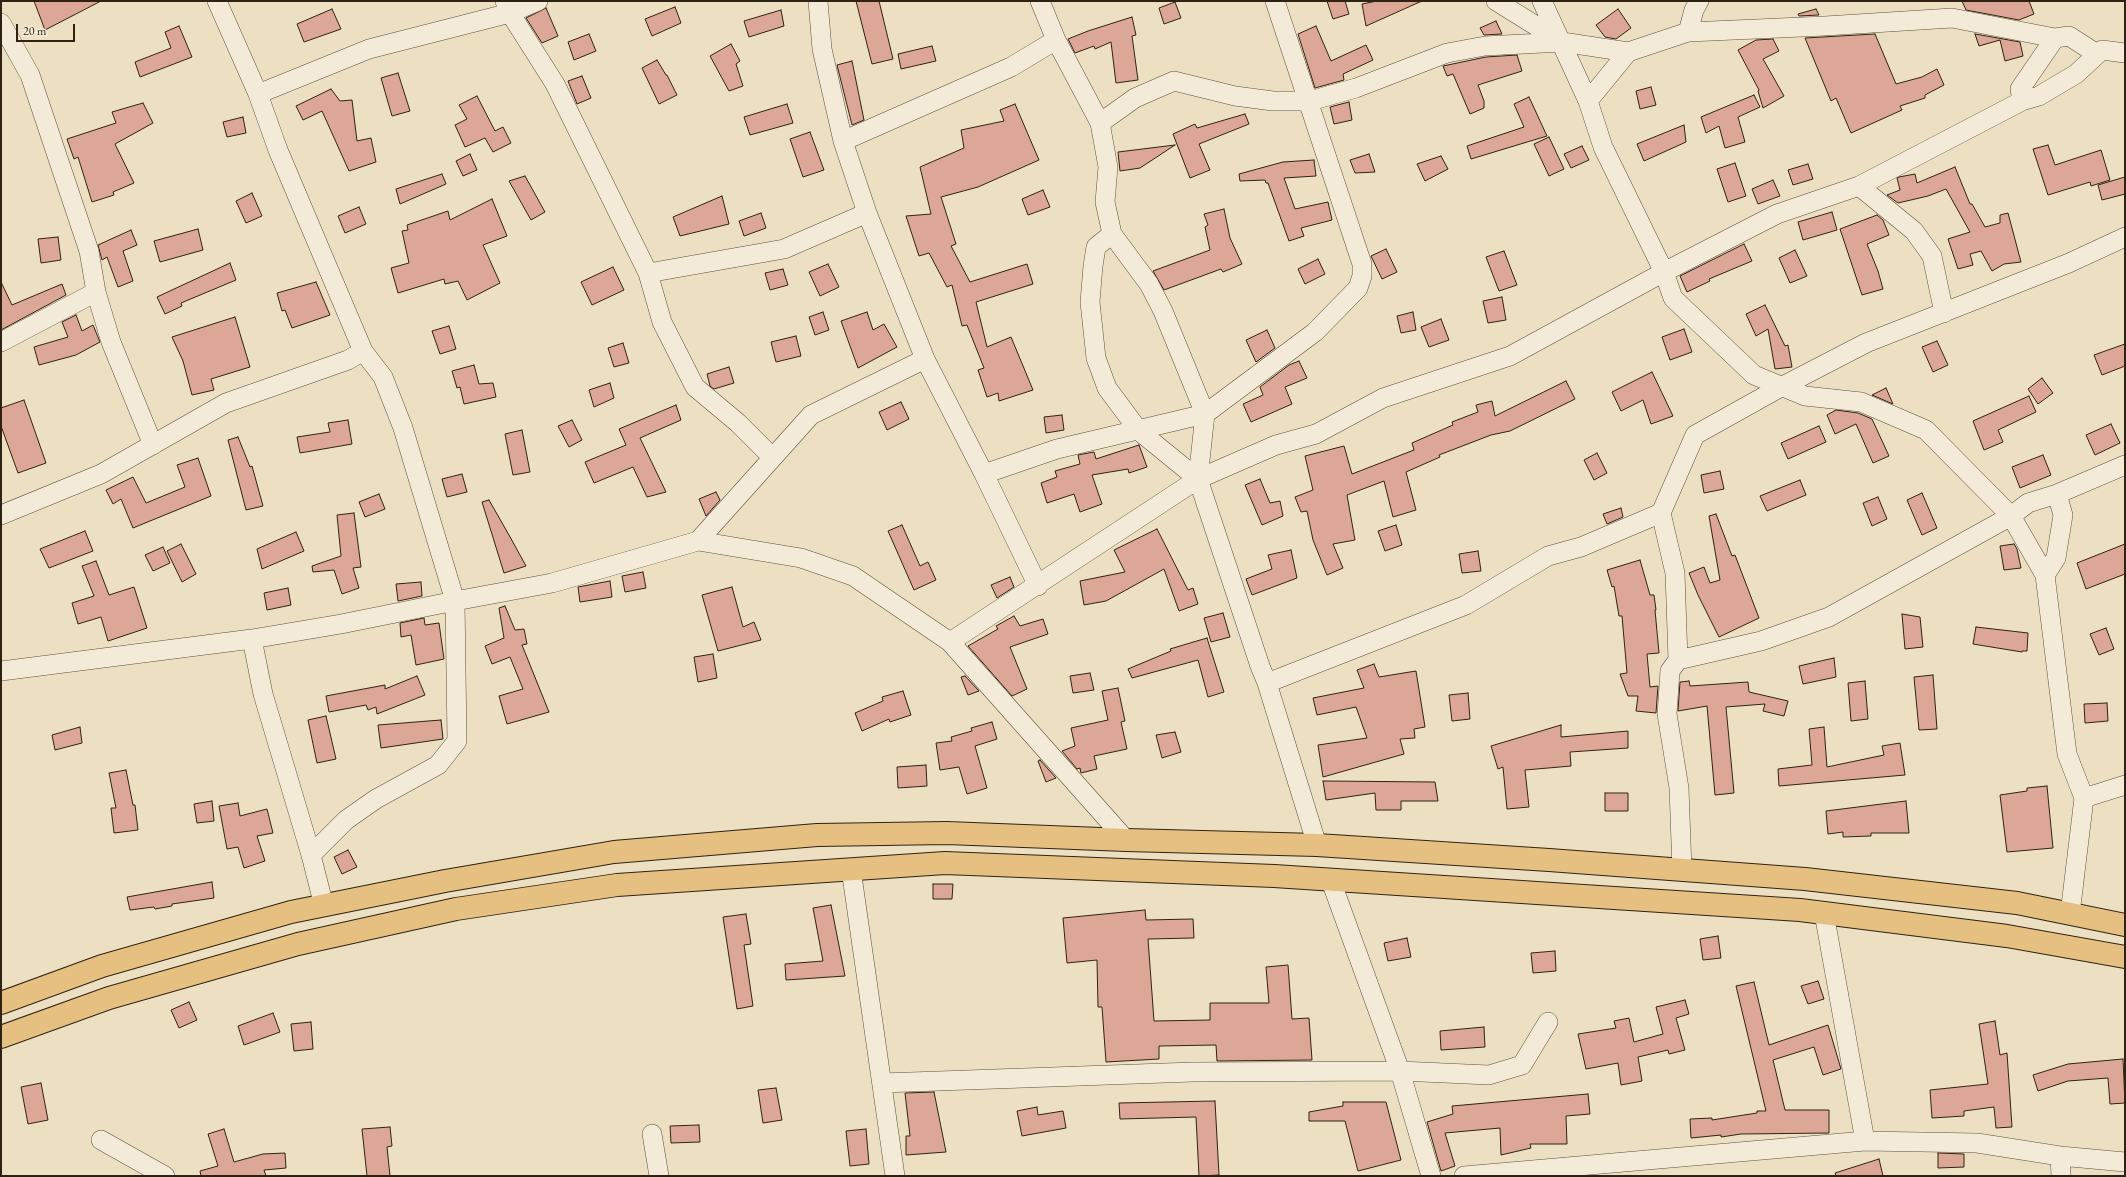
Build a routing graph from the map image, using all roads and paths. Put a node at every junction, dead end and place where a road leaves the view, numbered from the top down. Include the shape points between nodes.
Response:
1 (218, 1) edge
2 (538, 1) edge
3 (818, 1) edge
4 (1040, 1) edge
5 (1275, 1) edge
6 (1496, 1) edge
7 (1542, 1) edge
8 (1700, 1) edge
9 (508, 7) edge
10 (1, 23) edge
11 (1688, 32) junction
12 (2055, 38) junction
13 (1056, 40) junction
14 (1562, 42) junction
15 (1628, 52) junction
16 (2125, 53) edge
17 (2097, 54) junction
18 (258, 94) junction
19 (1310, 101) junction
20 (1588, 101) junction
21 (2022, 101) junction
22 (1100, 123) junction
23 (843, 141) junction
24 (1860, 186) junction
25 (867, 213) junction
26 (1112, 234) junction
27 (2125, 237) edge
28 (1664, 272) junction
29 (648, 273) junction
30 (96, 292) junction
31 (1944, 313) junction
32 (1, 342) edge
33 (363, 351) junction
34 (925, 359) junction
35 (1780, 387) junction
36 (1205, 414) junction
37 (1139, 431) junction
38 (152, 445) junction
39 (772, 457) junction
40 (2125, 465) edge
41 (984, 474) junction
42 (1198, 478) junction
43 (2057, 494) junction
44 (1662, 513) junction
45 (1, 515) edge
46 (2011, 516) junction
47 (698, 541) junction
48 (2045, 575) junction
49 (1038, 586) junction
50 (455, 600) junction
51 (252, 639) junction
52 (950, 642) junction
53 (1678, 660) junction
54 (1, 671) edge
55 (1267, 683) junction
56 (2125, 785) edge
57 (2084, 798) junction
58 (1126, 840) junction
59 (1317, 845) junction
60 (311, 855) junction
61 (851, 869) junction
62 (1682, 870) junction
63 (1331, 881) junction
64 (324, 906) junction
65 (1824, 913) junction
66 (2070, 914) junction
67 (2125, 925) edge
68 (2125, 957) edge
69 (1, 1003) edge
70 (1548, 1022) dead end
71 (1, 1037) edge
72 (1400, 1071) junction
73 (882, 1083) junction
74 (652, 1134) dead end
75 (101, 1140) dead end
76 (1865, 1141) junction
77 (2060, 1156) junction
78 (2125, 1162) edge
79 (165, 1176) edge
80 (659, 1176) edge
81 (895, 1176) edge
82 (1431, 1176) edge
83 (1464, 1176) edge
84 (2061, 1176) edge

1 - 18 street
2 - 9 street
3 - 23 street via 822,49
4 - 13 street
5 - 19 street
6 - 14 street
7 - 14 street
8 - 11 street via 1694,10
9 - 18 street via 369,48
9 - 29 street via 555,84
10 - 30 street via 30,75 89,251
11 - 12 street via 1952,18
11 - 15 street
12 - 17 street via 2069,36
12 - 21 street via 2020,89
13 - 22 street
13 - 23 street via 1011,67
14 - 15 street
14 - 19 street via 1486,46 1447,53 1356,88
14 - 20 street
15 - 20 street
16 - 17 street via 2102,50
17 - 21 street via 2076,74 2039,96
18 - 33 street via 278,150
19 - 22 street via 1273,101 1235,96 1174,81 1135,98
19 - 36 street via 1362,264 1358,288 1315,332
20 - 28 street via 1603,147
21 - 24 street
22 - 26 street via 1108,166 1105,202
23 - 25 street
24 - 28 street via 1777,214
24 - 31 street via 1914,231 1932,256
25 - 29 street via 784,249
25 - 34 street
26 - 36 street via 1149,284 1163,311
26 - 37 street via 1096,247 1093,266 1090,302 1096,358 1107,388
27 - 31 street
28 - 35 street via 1672,298 1754,375
28 - 42 street via 1510,356 1383,398 1316,434 1276,445
29 - 39 street via 662,322 695,387
30 - 32 street
30 - 38 street via 111,342
31 - 35 street via 1866,343
33 - 38 street via 348,360 226,403
33 - 50 street via 383,377 403,428
34 - 39 street via 810,416
34 - 41 street
35 - 44 street via 1695,435
35 - 46 street via 1805,396 1861,402 1926,430
36 - 37 street
36 - 42 street
37 - 41 street via 1057,449
37 - 42 street
38 - 45 street via 101,474
39 - 47 street
40 - 43 street
41 - 49 street
42 - 49 street
42 - 55 street
43 - 46 street via 2028,503
43 - 48 street via 2063,515 2060,536 2056,558
44 - 53 street via 1675,573
44 - 55 street via 1581,547 1548,556 1466,605
46 - 48 street
46 - 53 street via 1829,617 1761,641
47 - 50 street via 552,584
47 - 52 street via 801,558 853,576
48 - 57 street via 2067,754
49 - 52 street
50 - 51 street via 341,624
50 - 60 street via 457,741 438,765 376,799 352,816
51 - 54 street
51 - 60 street via 263,694
52 - 58 street
53 - 62 street via 1670,671 1667,714 1679,788
55 - 59 street
56 - 57 street
57 - 66 street
58 - 59 main road
58 - 64 main road via 947,833 817,835 614,852 445,881
59 - 62 main road
60 - 64 street
61 - 63 main road via 945,864 1274,876
61 - 71 main road via 617,885 456,909 298,944 109,998
61 - 73 street
62 - 66 main road via 1805,879 2017,903
63 - 65 main road
63 - 72 street
64 - 69 main road via 291,912 102,966
65 - 68 main road via 2007,936
65 - 76 street
66 - 67 main road
70 - 72 street via 1522,1065 1489,1075
72 - 73 street via 1193,1072
72 - 82 street
73 - 81 street
74 - 80 street
75 - 79 street
76 - 77 street via 1977,1143
76 - 83 street
77 - 78 street
77 - 84 street

